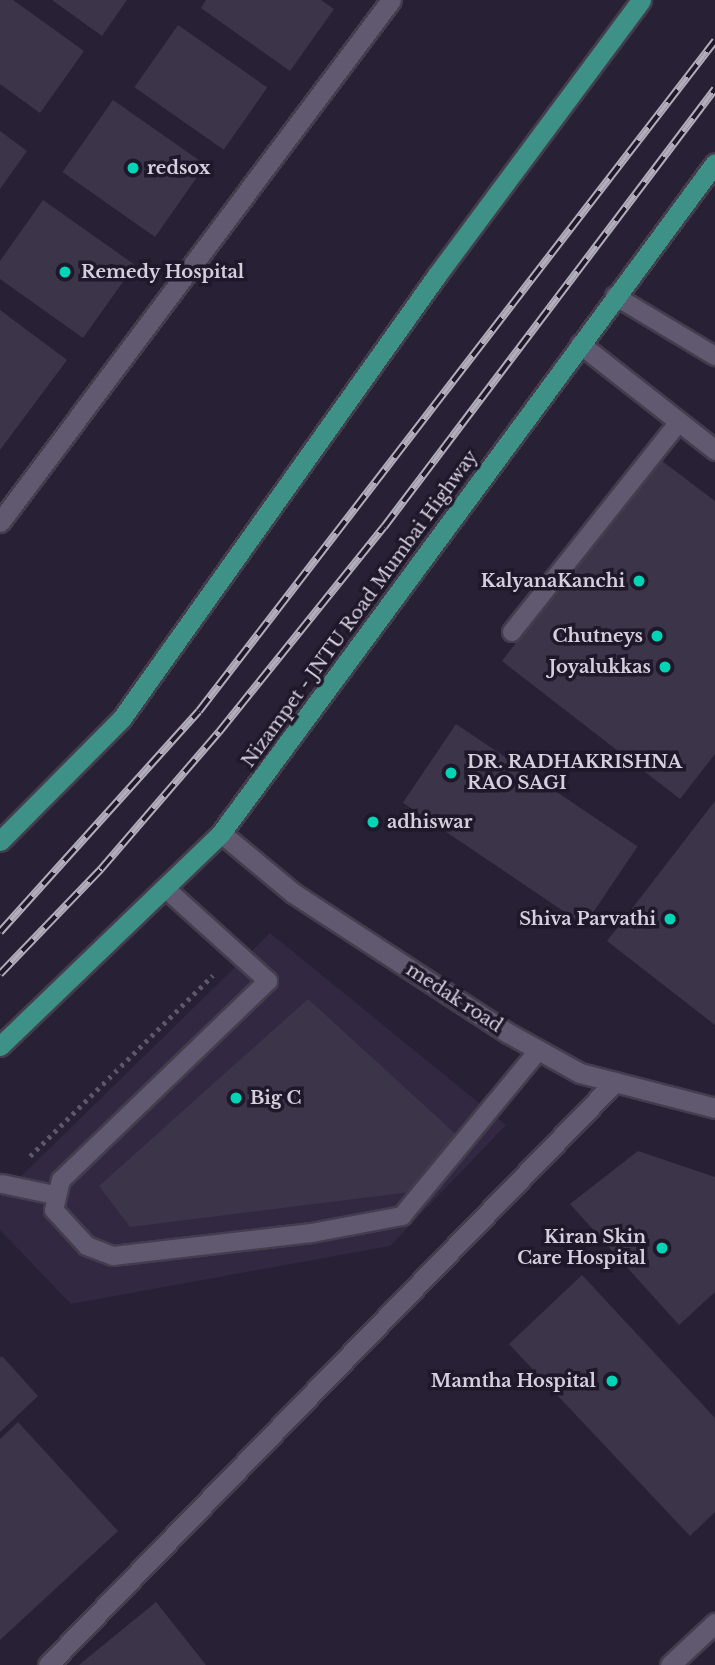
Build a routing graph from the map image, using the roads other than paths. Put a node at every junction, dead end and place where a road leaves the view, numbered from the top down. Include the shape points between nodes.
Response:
1 (391, 0) edge
2 (641, 0) edge
3 (715, 163) edge
4 (615, 296) junction
5 (580, 344) junction
6 (715, 356) edge
7 (679, 422) junction
8 (715, 450) edge
9 (0, 522) edge
10 (512, 632) dead end
11 (221, 833) junction
12 (0, 841) edge
13 (164, 888) junction
14 (0, 1046) edge
15 (540, 1050) junction
16 (615, 1082) junction
17 (715, 1108) edge
18 (2, 1184) road end
19 (54, 1195) junction
20 (715, 1623) edge
21 (48, 1665) edge
22 (670, 1665) edge

1 - 9 street
2 - 12 highway via 437,275 122,718
3 - 4 highway, Nizampet - JNTU Road Mumbai Highway
4 - 5 highway, Nizampet - JNTU Road Mumbai Highway
4 - 6 lane
5 - 7 street
5 - 11 highway, Nizampet - JNTU Road Mumbai Highway
7 - 8 street
7 - 10 lane
11 - 13 highway, Nizampet - JNTU Road Mumbai Highway
11 - 15 street, medak road via 272,880
13 - 14 highway, Nizampet - JNTU Road Mumbai Highway
13 - 19 lane via 268,981 61,1180
15 - 16 street, medak road via 580,1073
15 - 19 lane via 402,1216 312,1233 113,1256 78,1239 54,1210
16 - 17 street, medak road
16 - 21 street
18 - 19 lane
20 - 22 street

